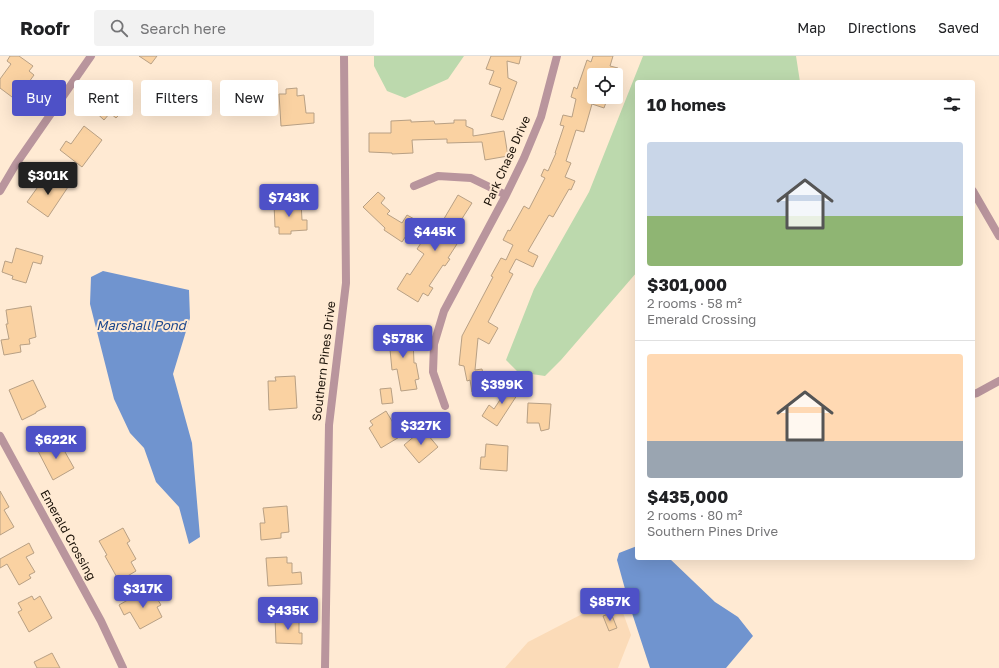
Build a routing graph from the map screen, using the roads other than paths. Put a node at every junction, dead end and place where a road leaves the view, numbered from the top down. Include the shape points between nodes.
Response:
1 (91, 56) edge
2 (344, 56) edge
3 (557, 56) edge
4 (414, 186) dead end
5 (0, 191) edge
6 (975, 194) edge
7 (506, 195) junction
8 (999, 236) edge
9 (999, 381) edge
10 (975, 394) edge
11 (446, 406) dead end
12 (0, 436) edge
13 (123, 668) edge
14 (325, 668) edge

1 - 5 street
2 - 14 street, Southern Pines Drive via 346,283 329,425
3 - 7 street, Park Chase Drive via 541,117
4 - 7 street via 438,176 471,178
6 - 8 street
7 - 11 street, Park Chase Drive via 444,311 434,344 433,372
9 - 10 street
12 - 13 street, Emerald Crossing via 101,621

